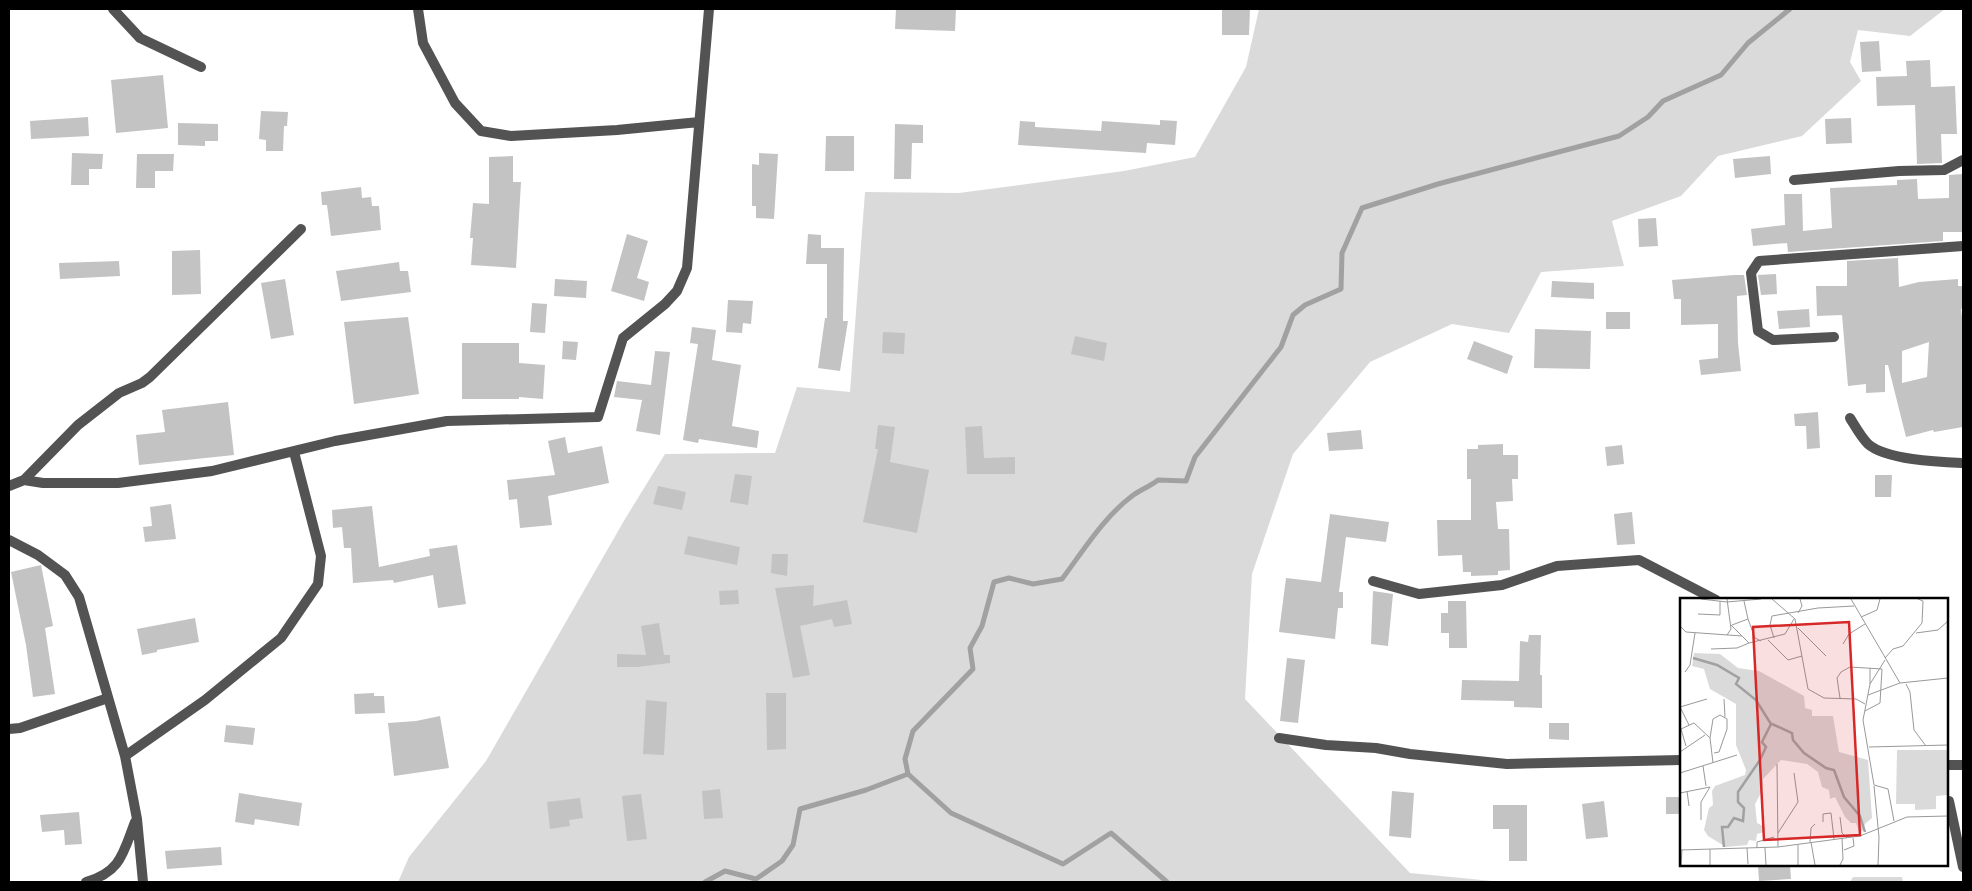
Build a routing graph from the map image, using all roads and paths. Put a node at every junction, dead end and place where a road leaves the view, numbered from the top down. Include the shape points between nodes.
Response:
1 (113, 9) edge
2 (418, 9) edge
3 (709, 9) edge
4 (202, 67) dead end
5 (699, 122) junction
6 (1963, 160) edge
7 (1794, 180) dead end
8 (301, 229) dead end
9 (1963, 246) edge
10 (1834, 337) dead end
11 (1850, 418) dead end
12 (294, 452) junction
13 (1963, 463) edge
14 (24, 480) junction
15 (9, 486) edge
16 (9, 540) edge
17 (1373, 581) dead end
18 (1712, 598) edge
19 (108, 698) junction
20 (9, 729) edge
21 (1278, 738) dead end
22 (125, 756) junction
23 (1680, 760) edge
24 (1963, 765) edge
25 (1947, 766) edge
26 (1948, 801) dead end
27 (136, 819) junction
28 (1963, 867) edge
29 (86, 882) edge
30 (143, 882) edge

1 - 4 street via 140,38
2 - 5 street via 423,43 455,103 481,131 510,136
3 - 5 street
5 - 12 street via 687,268 677,291 666,304 622,338 598,417 447,421
6 - 7 street via 1944,170
8 - 14 street via 150,377 119,393 78,425
9 - 10 street via 1759,261 1751,273 1758,331 1773,340
11 - 13 street via 1868,444 1882,453
12 - 14 street via 212,472 118,483
12 - 22 street via 321,556 318,584 281,638 205,700
14 - 15 street
16 - 19 street via 38,555 65,576 79,597
17 - 18 street via 1419,594 1502,585 1557,566 1640,560
19 - 20 street
19 - 22 street
21 - 23 street via 1507,764
22 - 27 street
24 - 25 street
26 - 28 street
27 - 29 street via 121,860 103,877
27 - 30 street

